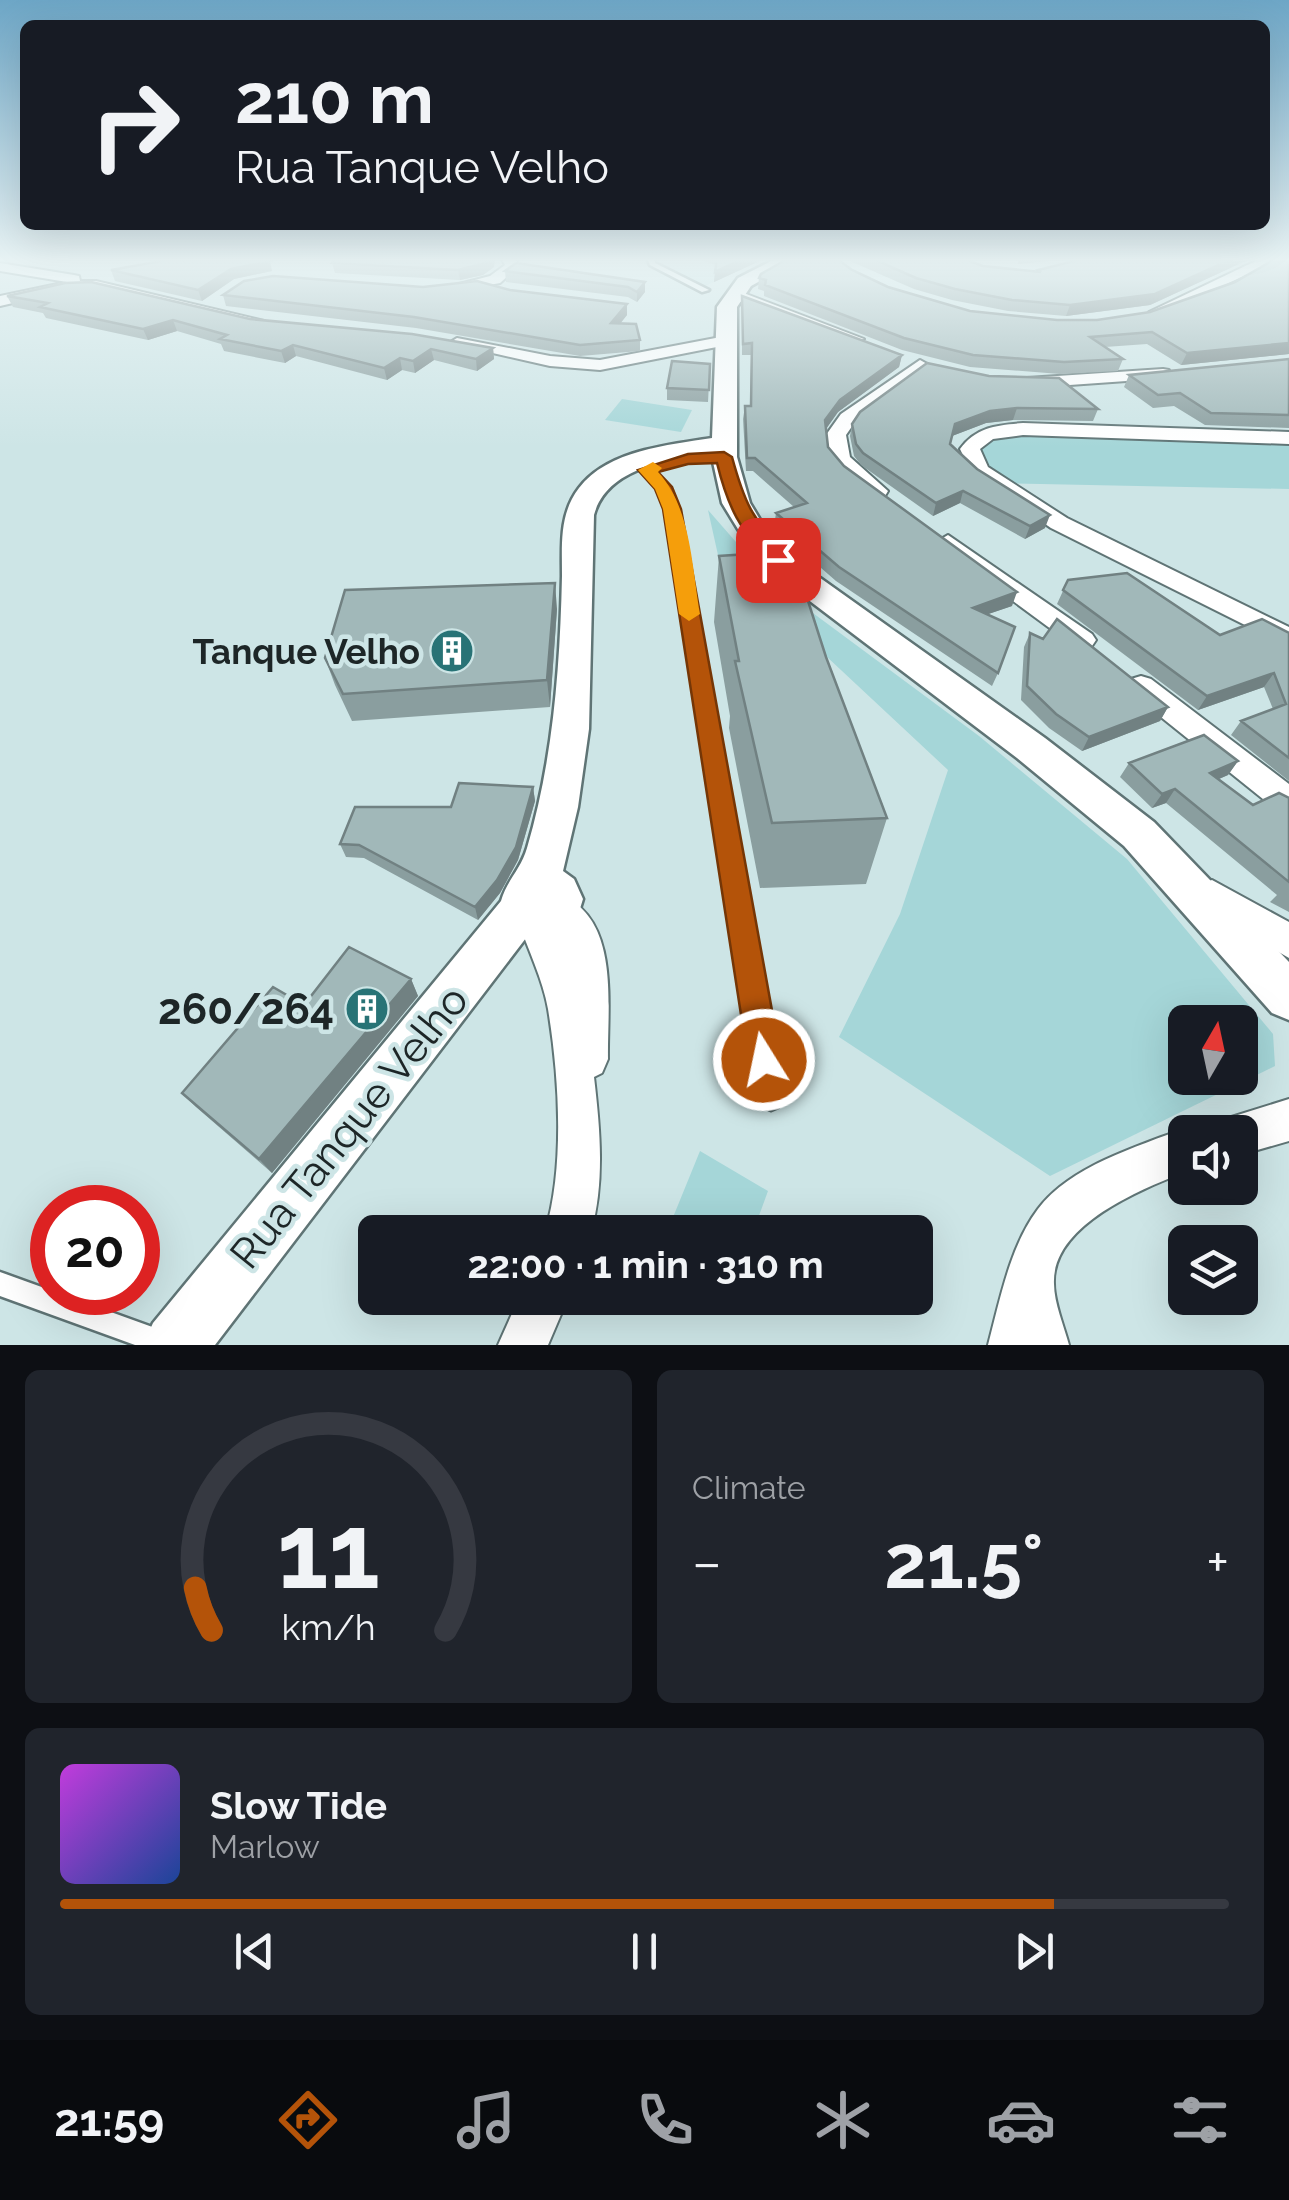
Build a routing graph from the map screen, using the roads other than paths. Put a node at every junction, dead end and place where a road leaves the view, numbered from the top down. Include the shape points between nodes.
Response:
1 (263, 321) edge
2 (726, 321) edge
3 (805, 321) edge
4 (281, 325) edge
5 (434, 340) edge
6 (726, 340) junction
7 (868, 344) edge
8 (894, 354) edge
9 (1174, 373) edge
10 (1001, 381) edge
11 (1289, 438) edge
12 (723, 450) junction
13 (643, 466) junction
14 (898, 506) edge
15 (929, 528) edge
16 (1289, 638) edge
17 (1289, 802) edge
18 (1181, 876) junction
19 (543, 904) junction
20 (1289, 942) edge
21 (1289, 996) edge
22 (771, 1100) dead end
23 (1289, 1120) edge
24 (1258, 1129) edge
25 (1168, 1157) edge
26 (573, 1215) edge
27 (1030, 1280) junction
28 (0, 1284) edge
29 (537, 1315) edge
30 (172, 1345) edge
31 (524, 1345) edge
32 (1013, 1345) edge
33 (1044, 1345) edge

1 - 4 street
2 - 6 street
3 - 7 street
5 - 6 street via 600,365
6 - 12 street
8 - 14 street via 930,368 848,418 836,435 840,459 851,472
9 - 10 street via 1051,384
11 - 16 street via 1023,429 986,434 970,449 979,470 1060,522
12 - 13 street, Rua Tanque Velho
12 - 18 street via 736,503 778,560 1089,792
13 - 19 street, Rua Tanque Velho via 609,488 593,512 595,715 575,836
13 - 22 lane via 672,509
15 - 17 street
18 - 20 street
18 - 21 street
19 - 26 street via 564,991 578,1130
19 - 30 street, Rua Tanque Velho
23 - 24 street
25 - 27 street via 1126,1176 1057,1222
27 - 32 street
27 - 33 street
28 - 30 lane
29 - 31 street

